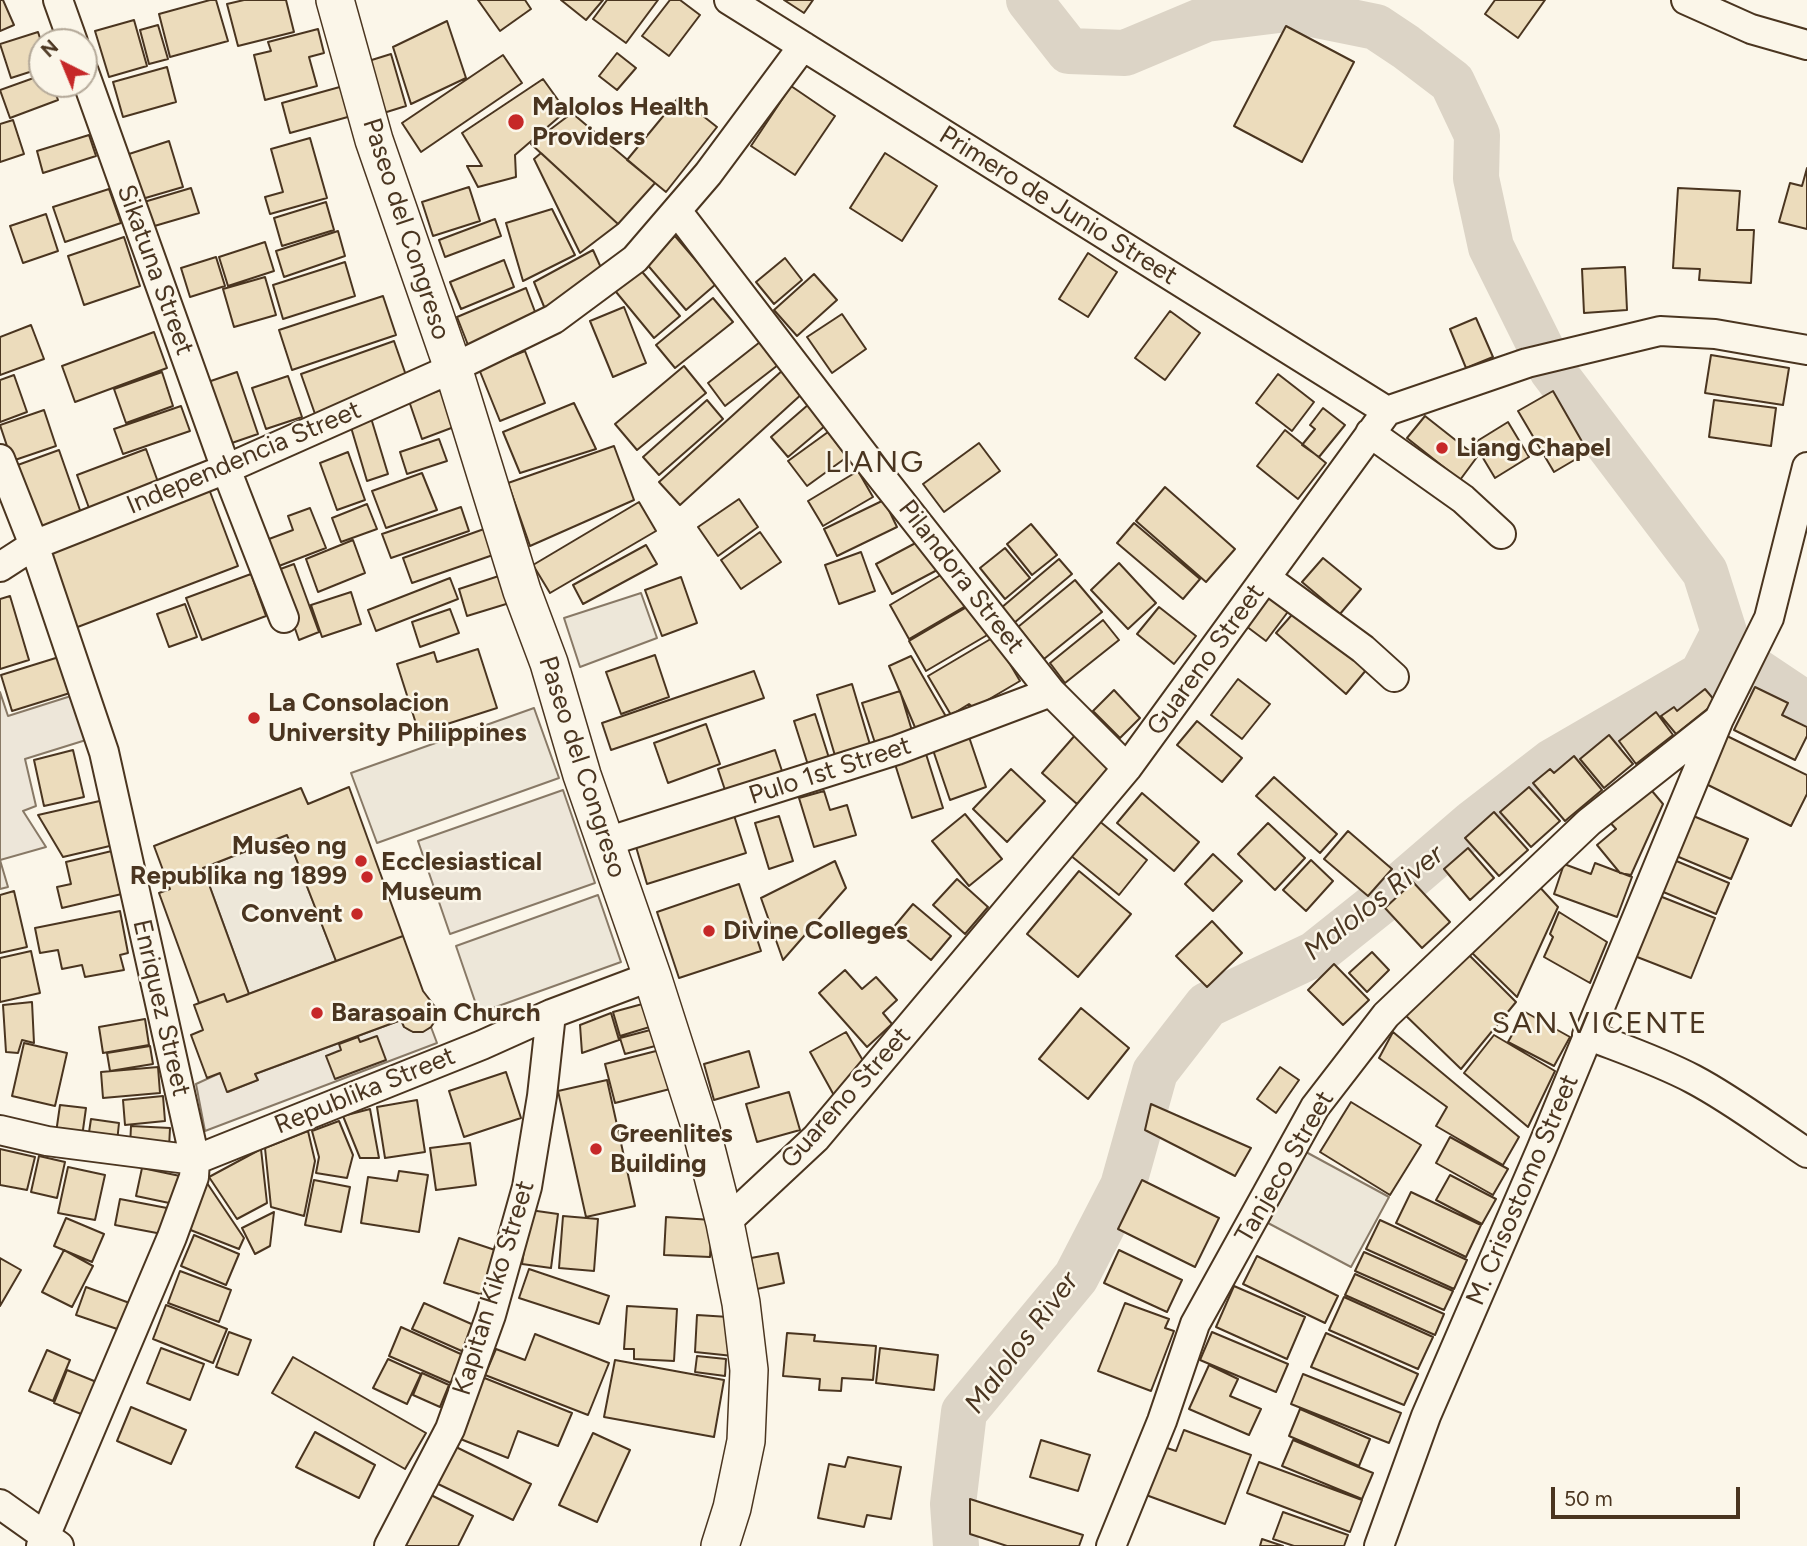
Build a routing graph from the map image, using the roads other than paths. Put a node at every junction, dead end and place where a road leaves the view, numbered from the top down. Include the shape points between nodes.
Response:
1 (58, 0) edge
2 (335, 0) edge
3 (729, 0) edge
4 (1686, 0) edge
5 (68, 28) edge
6 (1807, 45) edge
7 (803, 46) junction
8 (93, 98) edge
9 (677, 211) junction
10 (1807, 350) edge
11 (453, 368) junction
12 (1387, 411) junction
13 (1370, 433) junction
14 (0, 459) edge
15 (1807, 467) edge
16 (226, 468) junction
17 (1502, 534) dead end
18 (34, 545) junction
19 (0, 567) edge
20 (1795, 568) edge
21 (1266, 578) junction
22 (284, 618) dead end
23 (1394, 677) dead end
24 (1051, 692) junction
25 (1719, 719) junction
26 (1126, 768) junction
27 (606, 842) junction
28 (652, 975) junction
29 (551, 1014) junction
30 (1587, 1035) junction
31 (0, 1130) edge
32 (1800, 1148) edge
33 (195, 1160) junction
34 (725, 1223) junction
35 (0, 1504) edge
36 (49, 1543) edge
37 (389, 1546) edge
38 (720, 1546) edge
39 (1111, 1546) edge
40 (1379, 1546) edge

1 - 5 street
2 - 11 main road, Paseo del Congreso via 374,140
3 - 7 street, Primero de Junio Street
4 - 6 street via 1751,29
7 - 9 street, Independencia Street
7 - 12 street, Primero de Junio Street
8 - 16 street, Sikatuna Street
9 - 11 street, Independencia Street via 635,260 554,320
9 - 24 street, Pilandora Street
10 - 12 street via 1715,334 1660,331 1527,363
11 - 16 street, Independencia Street
11 - 27 main road, Paseo del Congreso
12 - 13 street, Guareno Street
13 - 17 street via 1463,499
13 - 21 street, Guareno Street
14 - 18 street, Enriquez Street
15 - 20 street, M. Crisostomo Street
16 - 18 street, Independencia Street
16 - 22 street, Sikatuna Street
18 - 19 street, Independencia Street
18 - 33 street, Enriquez Street via 104,752
20 - 25 street, M. Crisostomo Street
21 - 23 street
21 - 26 street, Guareno Street
24 - 26 street, Pilandora Street
24 - 27 street, Pulo 1st Street via 897,750
25 - 30 street, M. Crisostomo Street
25 - 39 street, Tanjeco Street via 1589,822 1386,1014 1314,1107 1195,1324
26 - 34 street, Guareno Street via 816,1138
27 - 28 main road, Paseo del Congreso
28 - 29 street, Republika Street
28 - 34 main road, Paseo del Congreso via 701,1129
29 - 33 street, Republika Street
29 - 37 street, Kapitan Kiko Street via 527,1187 491,1315 450,1429
30 - 32 street via 1695,1080
30 - 40 street, M. Crisostomo Street via 1426,1416
31 - 33 street via 47,1141
33 - 36 street, Enriquez Street via 194,1177 172,1237
34 - 38 main road, Paseo del Congreso via 749,1370 746,1441
35 - 36 street

